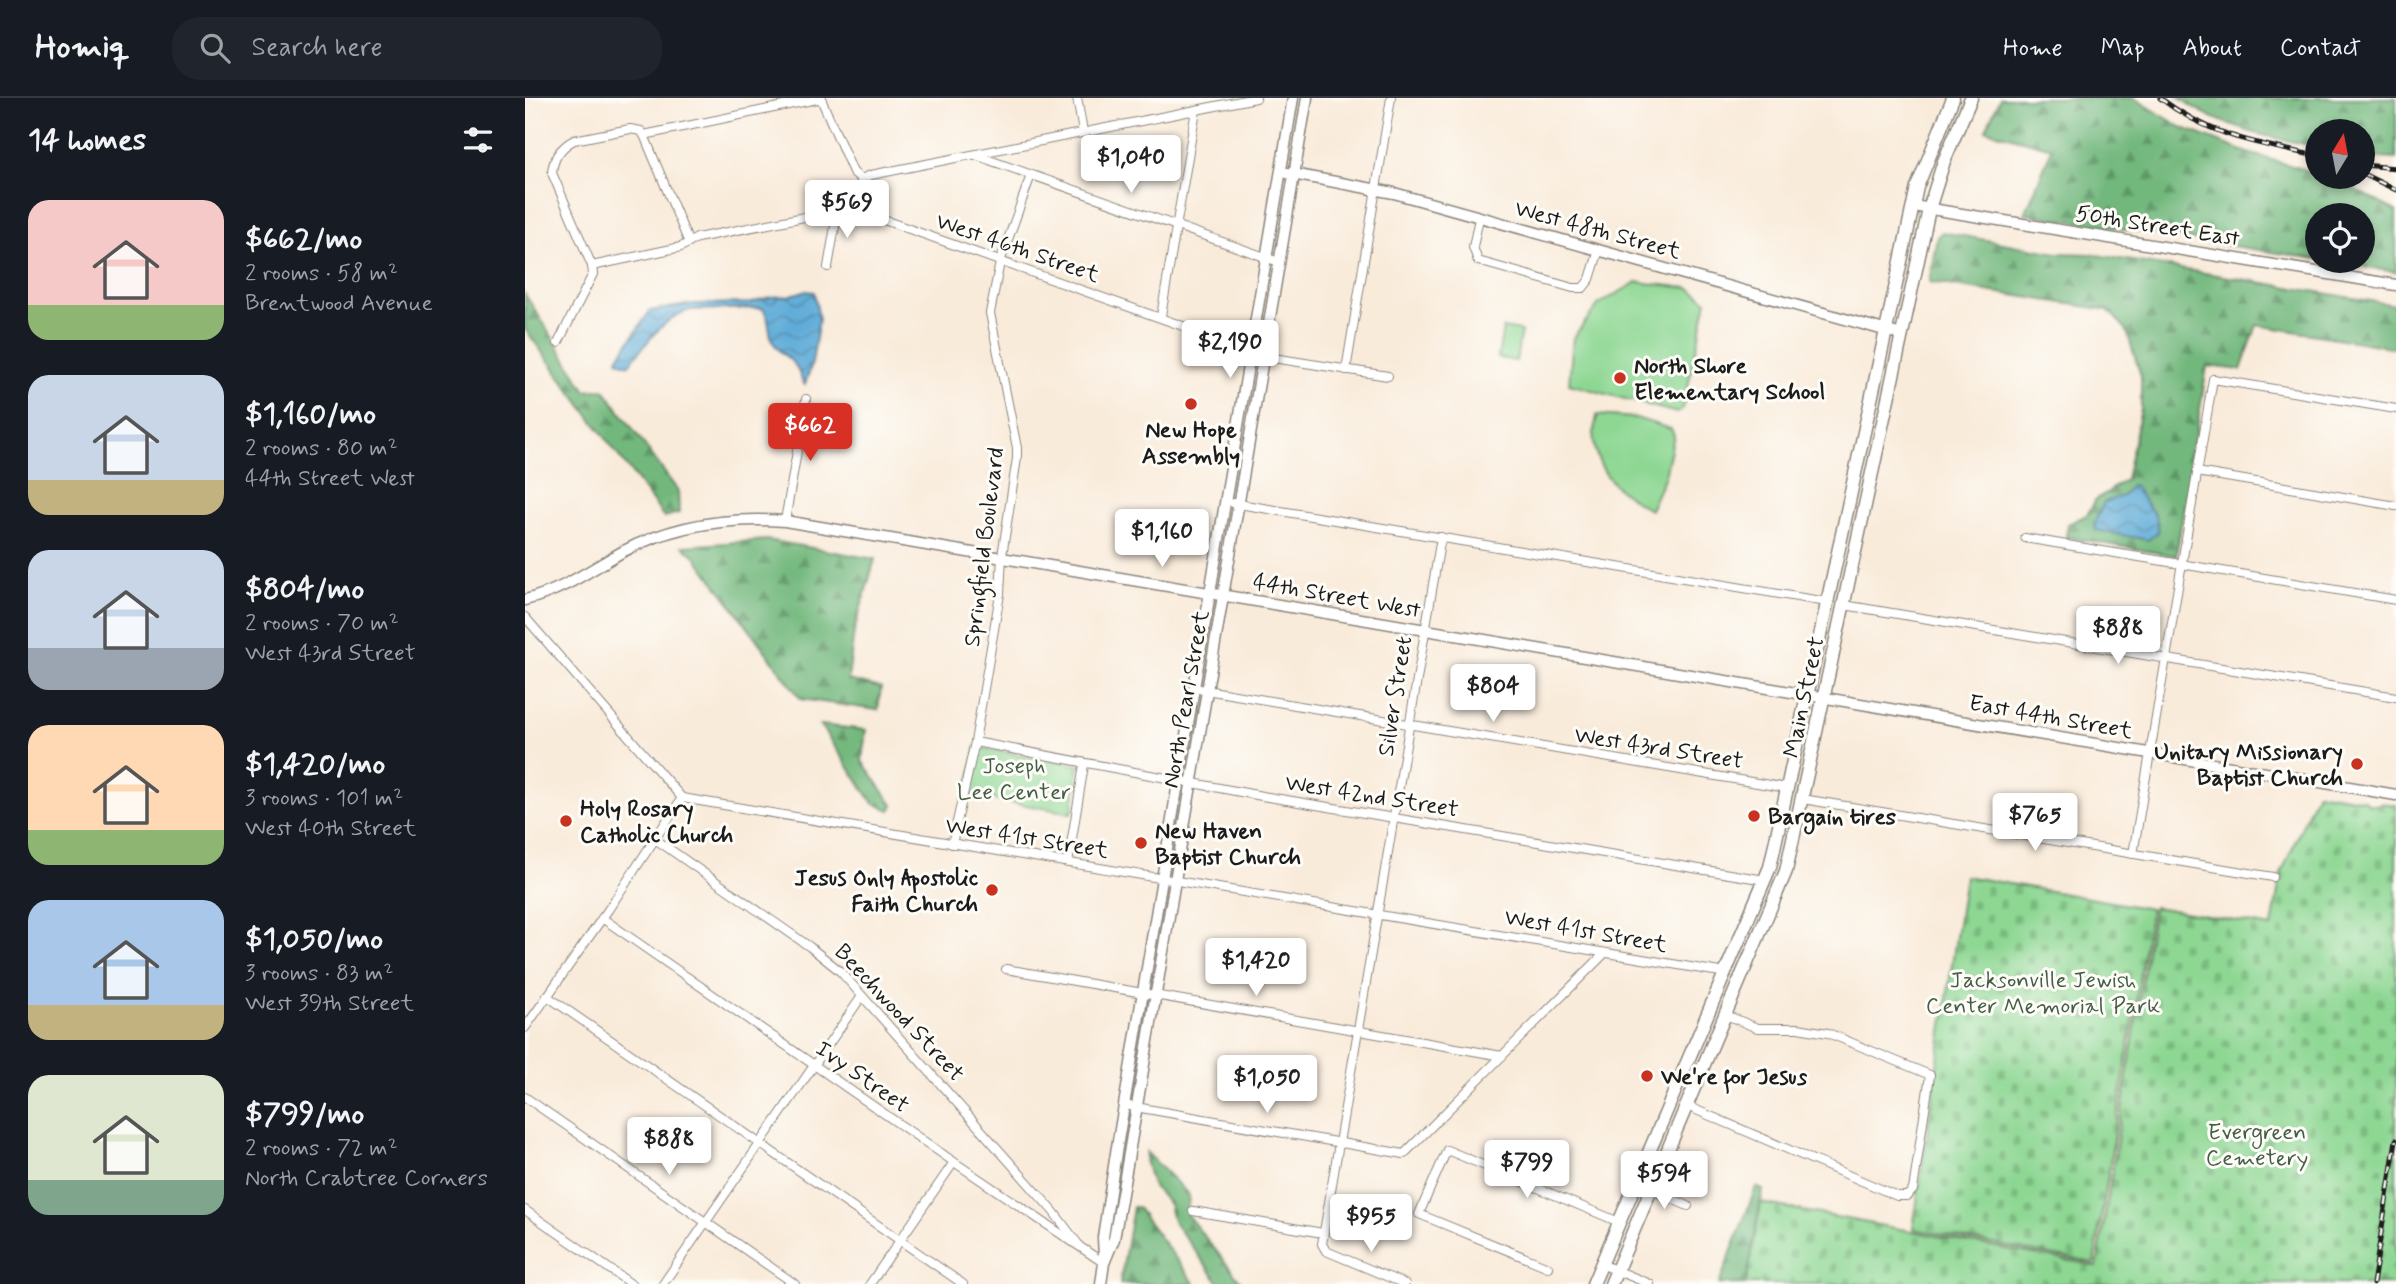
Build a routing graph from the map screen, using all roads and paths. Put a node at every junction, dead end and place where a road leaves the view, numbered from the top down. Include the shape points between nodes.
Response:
1 (822, 98) edge
2 (1077, 98) edge
3 (1256, 98) edge
4 (1293, 98) edge
5 (1307, 98) edge
6 (1391, 98) edge
7 (1953, 98) edge
8 (1971, 98) edge
9 (1196, 110) junction
10 (1083, 132) junction
11 (644, 135) junction
12 (974, 154) junction
13 (1281, 171) junction
14 (1294, 174) junction
15 (1031, 175) junction
16 (861, 180) junction
17 (1376, 188) junction
18 (1913, 206) junction
19 (838, 209) junction
20 (1929, 209) junction
21 (858, 211) junction
22 (1479, 218) junction
23 (1177, 226) junction
24 (689, 243) junction
25 (1599, 250) junction
26 (1266, 257) junction
27 (1000, 262) junction
28 (1279, 262) junction
29 (592, 266) junction
30 (828, 267) dead end
31 (2396, 285) edge
32 (1161, 316) junction
33 (1886, 330) junction
34 (1902, 335) junction
35 (558, 344) dead end
36 (1251, 348) junction
37 (1264, 354) junction
38 (1346, 370) junction
39 (1388, 376) dead end
40 (806, 399) dead end
41 (2396, 409) edge
42 (2197, 472) junction
43 (1225, 501) junction
44 (1239, 504) junction
45 (2396, 506) edge
46 (785, 521) junction
47 (1441, 537) junction
48 (2025, 538) dead end
49 (1002, 556) junction
50 (2181, 565) junction
51 (1209, 594) junction
52 (1224, 597) junction
53 (525, 600) edge
54 (2396, 600) edge
55 (1827, 602) junction
56 (1844, 605) junction
57 (525, 617) edge
58 (1424, 631) junction
59 (2165, 659) junction
60 (1194, 688) junction
61 (1208, 691) junction
62 (1808, 696) junction
63 (2396, 697) edge
64 (1824, 699) junction
65 (1409, 725) junction
66 (975, 742) junction
67 (2150, 754) junction
68 (1084, 765) junction
69 (1178, 781) junction
70 (1192, 784) junction
71 (1787, 788) junction
72 (2396, 795) edge
73 (682, 798) junction
74 (1803, 799) junction
75 (1393, 818) junction
76 (655, 839) junction
77 (952, 844) junction
78 (2133, 854) junction
79 (1067, 863) junction
80 (2273, 877) dead end
81 (1162, 878) junction
82 (1765, 880) junction
83 (1176, 881) junction
84 (1377, 915) junction
85 (602, 918) junction
86 (1605, 953) junction
87 (1006, 969) dead end
88 (1726, 973) junction
89 (1142, 993) junction
90 (547, 996) junction
91 (862, 996) junction
92 (1156, 996) junction
93 (1726, 1015) junction
94 (525, 1028) edge
95 (1358, 1030) junction
96 (1502, 1056) junction
97 (815, 1065) junction
98 (1696, 1085) junction
99 (525, 1097) edge
100 (1124, 1105) junction
101 (1687, 1106) junction
102 (1137, 1107) junction
103 (1339, 1142) junction
104 (761, 1144) junction
105 (954, 1162) junction
106 (1652, 1190) junction
107 (1688, 1206) dead end
108 (525, 1210) edge
109 (1193, 1211) dead end
110 (707, 1222) junction
111 (1619, 1222) junction
112 (1323, 1233) junction
113 (900, 1240) junction
114 (1082, 1249) junction
115 (1104, 1263) junction
116 (1601, 1264) junction
117 (1548, 1267) dead end
118 (1616, 1271) junction
119 (631, 1284) edge
120 (663, 1284) edge
121 (795, 1284) edge
122 (870, 1284) edge
123 (963, 1284) edge
124 (1101, 1284) edge
125 (1405, 1284) edge
126 (1593, 1284) edge
127 (1611, 1284) edge
128 (1650, 1284) edge

1 - 11 street
1 - 16 street via 853,172
2 - 10 street
3 - 9 street
4 - 13 street, North Pearl Street
5 - 14 street, North Pearl Street
6 - 17 street
7 - 18 main road, Main Street
8 - 20 main road, Main Street
9 - 10 street
9 - 23 street
10 - 12 street
11 - 24 street
11 - 29 street via 630,129 574,140 553,164 552,173
12 - 15 street
12 - 16 street
13 - 14 street, West 48th Street
13 - 26 street, North Pearl Street
14 - 17 street, West 48th Street
14 - 28 street, North Pearl Street
15 - 23 street
15 - 27 street, Springfield Boulevard
16 - 21 street
17 - 22 street, West 48th Street
17 - 38 street
18 - 20 street, 50th Street East
18 - 33 main road, Main Street
19 - 21 street, West 46th Street
19 - 24 street, West 46th Street
19 - 30 street
20 - 31 street, 50th Street East
20 - 34 main road, Main Street
21 - 27 street, West 46th Street
22 - 25 street, West 48th Street
22 - 25 street via 1473,247 1478,261 1573,288 1583,288 1590,279
23 - 26 street
23 - 32 street
24 - 29 street, West 46th Street
25 - 33 street, West 48th Street
26 - 28 street
26 - 36 street, North Pearl Street
27 - 32 street, West 46th Street
27 - 49 street, Springfield Boulevard via 990,313 1017,448
28 - 37 street, North Pearl Street
29 - 35 street via 593,274
32 - 36 street, West 46th Street
33 - 34 street, West 48th Street
33 - 55 main road, Main Street
34 - 56 main road, Main Street
36 - 37 street, West 46th Street
36 - 43 street, North Pearl Street
37 - 38 street, West 46th Street
37 - 44 street, North Pearl Street
38 - 39 street, West 46th Street
40 - 46 street
41 - 42 street via 2213,379
42 - 45 street
42 - 50 street
43 - 44 street
43 - 51 street, North Pearl Street
44 - 47 street
44 - 52 street, North Pearl Street
46 - 49 street, 44th Street West
46 - 53 street, 44th Street West via 735,520 667,533 571,583
47 - 55 street
47 - 58 street, Silver Street
48 - 50 street
49 - 51 street, 44th Street West
49 - 66 street, Springfield Boulevard
50 - 54 street
50 - 59 street
51 - 52 street, 44th Street West
51 - 60 street, North Pearl Street
52 - 58 street, 44th Street West
52 - 61 street, North Pearl Street
55 - 62 main road, Main Street
56 - 59 street
56 - 64 main road, Main Street
57 - 73 street
58 - 62 street, 44th Street West
58 - 65 street, Silver Street
59 - 63 street
59 - 67 street
60 - 61 street, West 43rd Street
60 - 69 street, North Pearl Street
61 - 65 street, West 43rd Street
61 - 70 street, North Pearl Street
62 - 64 street, 44th Street West
62 - 71 main road, Main Street
64 - 67 street, East 44th Street
64 - 74 main road, Main Street
65 - 71 street, West 43rd Street
65 - 75 street, Silver Street
66 - 68 street, West 42nd Street
66 - 77 street, Springfield Boulevard
67 - 72 street, East 44th Street
67 - 78 street
68 - 69 street, West 42nd Street
68 - 79 street
69 - 70 street, West 42nd Street
69 - 81 street, North Pearl Street
70 - 75 street, West 42nd Street
70 - 83 street, North Pearl Street
71 - 82 main road, Main Street
73 - 76 street
73 - 77 street, West 41st Street
74 - 78 street
74 - 93 main road, Main Street via 1782,883
75 - 82 street, West 42nd Street
75 - 84 street, Silver Street
76 - 85 street
76 - 91 street, Beechwood Street via 829,961
77 - 79 street, West 41st Street
78 - 80 street
79 - 81 street, West 41st Street
81 - 83 street, West 41st Street
81 - 89 street, North Pearl Street
82 - 88 main road, Main Street
83 - 84 street, West 41st Street
83 - 92 street, North Pearl Street
84 - 86 street, West 41st Street
84 - 95 street, Silver Street
85 - 90 street
85 - 97 street, Ivy Street
86 - 88 street, West 41st Street
86 - 96 street
87 - 89 street
88 - 98 main road via 1728,986
88 - 111 main road, Main Street
89 - 92 street
89 - 100 street, North Pearl Street
90 - 94 street
90 - 104 street
91 - 97 street
91 - 114 street, Beechwood Street
92 - 95 street
92 - 102 street, North Pearl Street
93 - 98 main road, Main Street
93 - 101 street via 1757,1028 1828,1033 1930,1075 1913,1189 1907,1196 1898,1196
95 - 96 street
95 - 103 street, Silver Street
96 - 103 street via 1404,1154
97 - 104 street
97 - 105 street, Ivy Street
98 - 101 main road, Main Street
99 - 110 street
100 - 102 street
100 - 115 street, North Pearl Street via 1103,1237
101 - 106 main road, Main Street
102 - 103 street
102 - 115 street, North Pearl Street via 1114,1239
103 - 112 street, Silver Street
104 - 110 street
104 - 113 street
105 - 113 street
105 - 114 street, Ivy Street
106 - 107 street
106 - 118 main road, Main Street
108 - 119 street
109 - 112 street
110 - 120 street
110 - 121 street
111 - 116 main road, Main Street
111 - 117 street via 1447,1150 1419,1214
112 - 125 street via 1326,1251
113 - 122 street
113 - 123 street
114 - 115 street, Ivy Street
115 - 124 street, North Pearl Street
116 - 118 street
116 - 126 main road, Main Street
118 - 127 main road, Main Street
118 - 128 street

